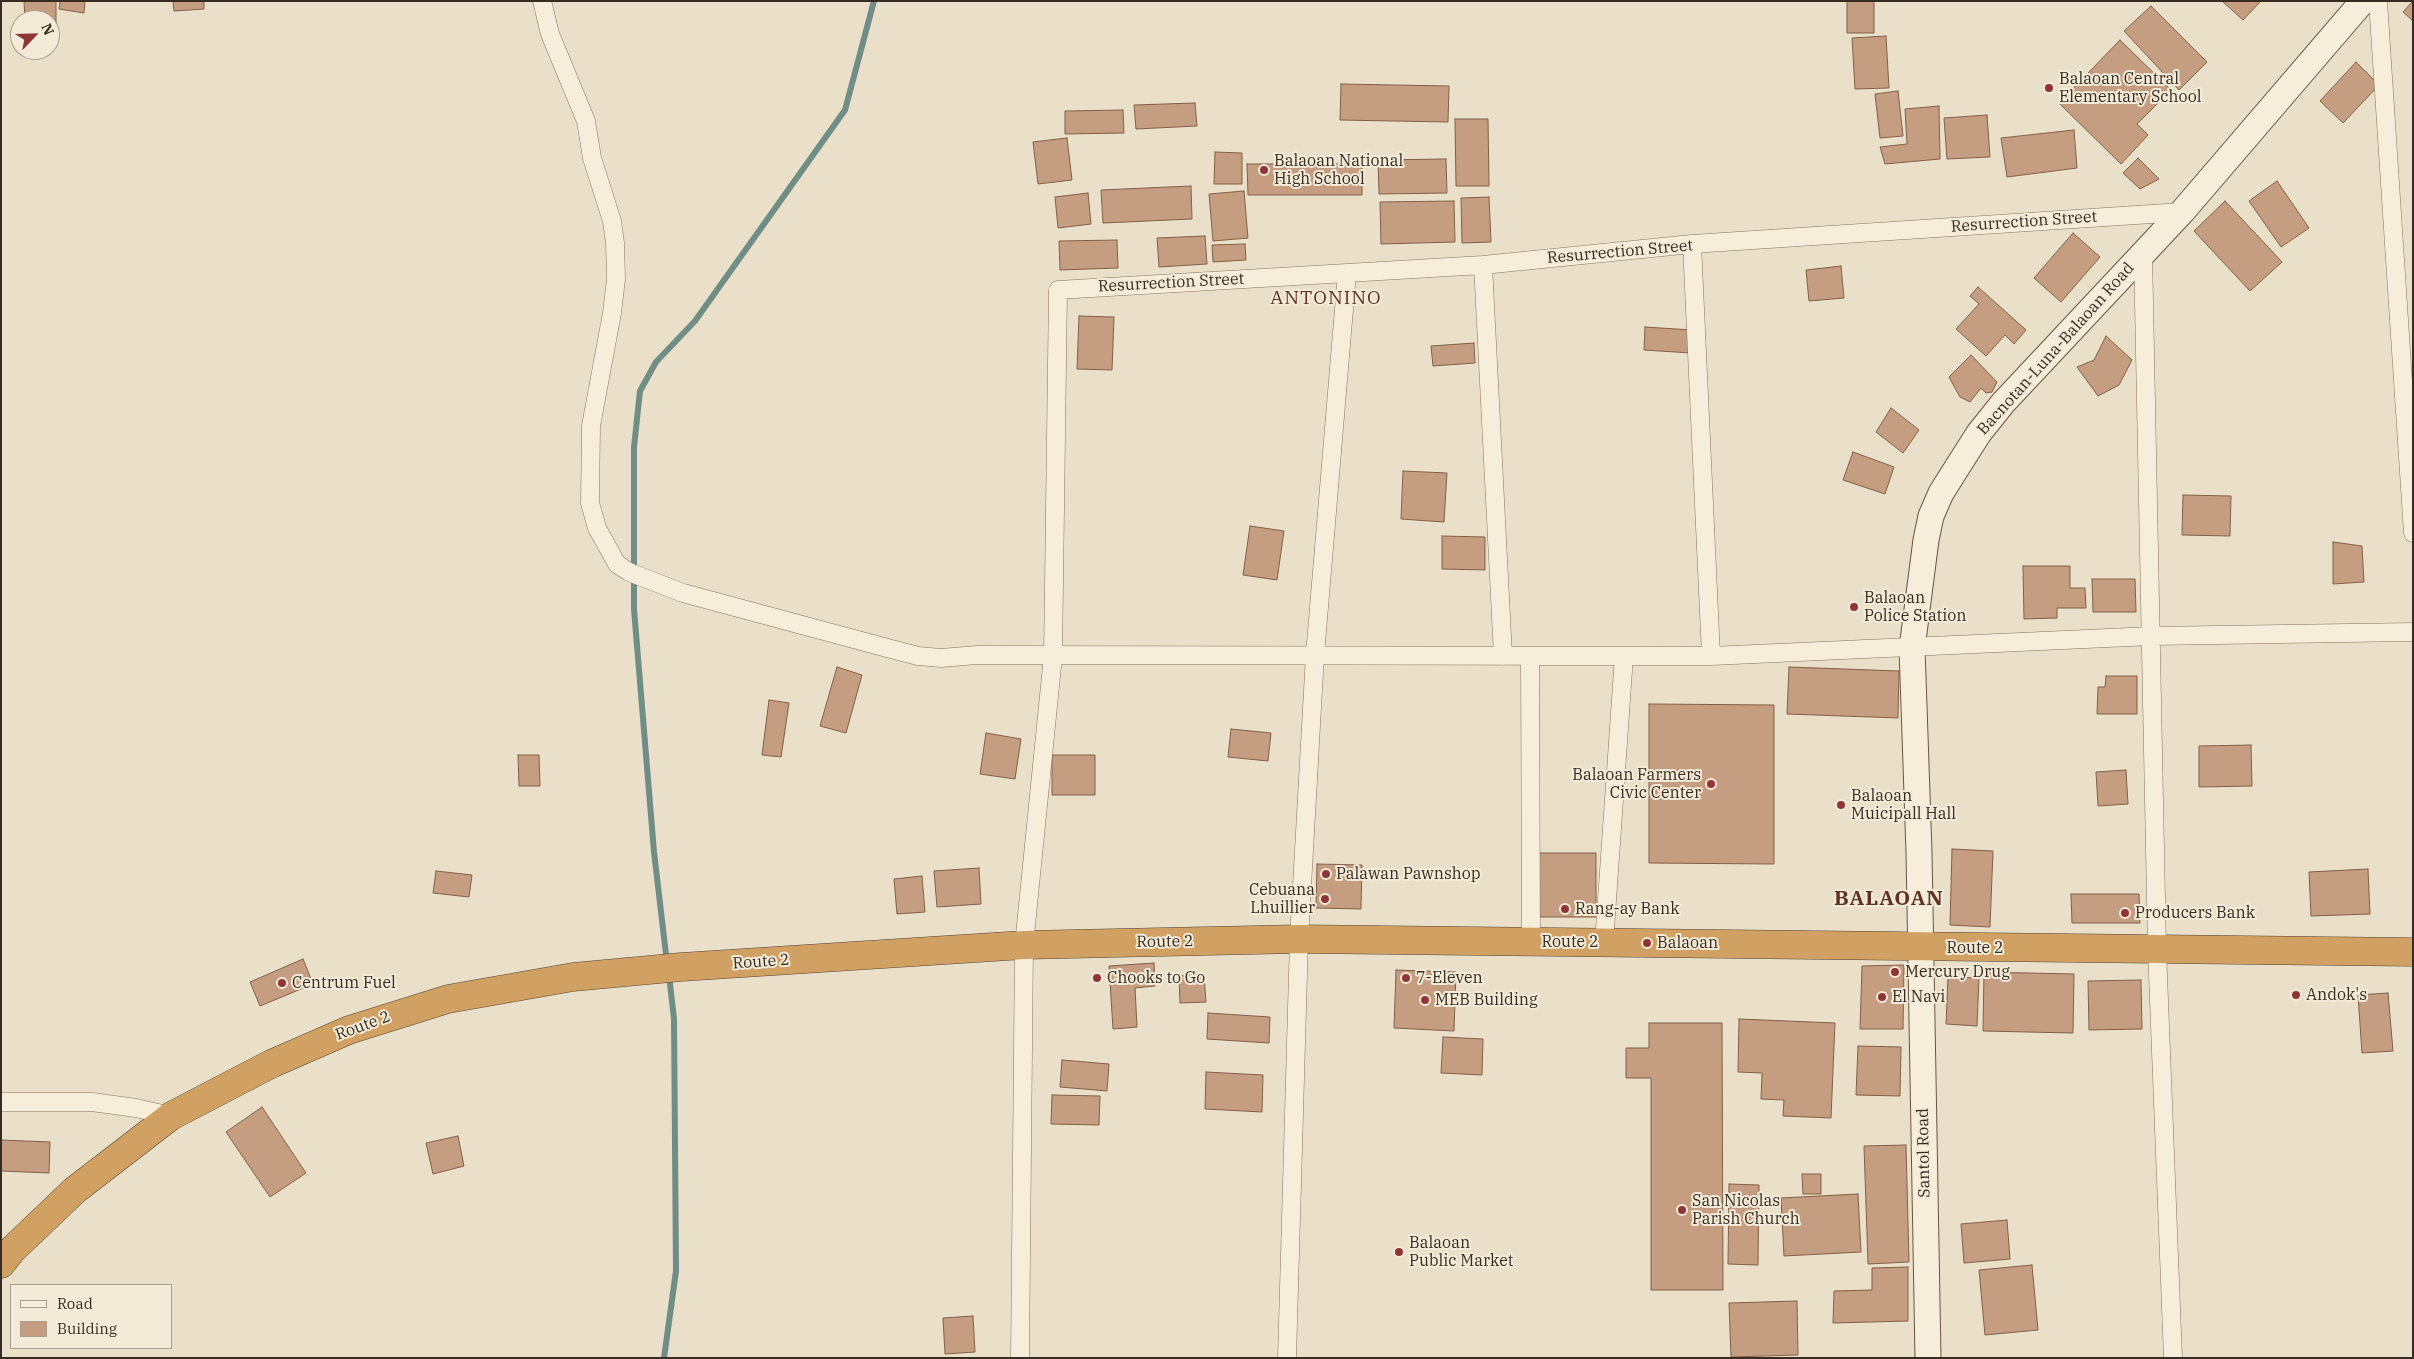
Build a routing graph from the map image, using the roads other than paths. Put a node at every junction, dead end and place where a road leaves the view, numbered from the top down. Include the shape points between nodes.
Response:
1 (542, 1) edge
2 (2363, 1) edge
3 (2378, 1) edge
4 (2182, 212) junction
5 (1692, 244) junction
6 (2143, 252) junction
7 (1483, 265) junction
8 (1347, 273) junction
9 (2413, 533) edge
10 (2413, 632) edge
11 (2152, 636) junction
12 (1912, 648) junction
13 (1315, 655) junction
14 (1052, 656) junction
15 (1503, 656) junction
16 (1624, 656) junction
17 (1711, 656) junction
18 (1530, 657) junction
19 (1299, 939) junction
20 (1531, 942) junction
21 (1604, 943) junction
22 (1024, 945) junction
23 (1921, 948) junction
24 (2158, 949) junction
25 (2413, 952) edge
26 (1, 1102) edge
27 (171, 1116) junction
28 (1, 1264) edge
29 (1020, 1358) edge
30 (1287, 1358) edge
31 (1928, 1358) edge
32 (2173, 1358) edge

1 - 14 street via 550,34 586,121 595,172 612,221 615,243 616,279 612,313 591,426 590,504 596,528 617,564 683,593 918,656
2 - 4 main road, Bacnotan-Luna-Balaoan Road
3 - 9 street
4 - 5 street, Resurrection Street
4 - 6 main road, Bacnotan-Luna-Balaoan Road
5 - 7 street, Resurrection Street
5 - 17 street
6 - 11 street
6 - 12 main road, Bacnotan-Luna-Balaoan Road via 2003,403 1979,432 1941,492 1926,540
7 - 8 street, Resurrection Street
7 - 15 street
8 - 13 street
8 - 14 street, Resurrection Street via 1058,290
10 - 11 street
11 - 12 street
11 - 24 street
12 - 17 street
12 - 23 main road, Bacnotan-Luna-Balaoan Road
13 - 14 street
13 - 15 street
13 - 19 street
14 - 22 street
15 - 18 street
16 - 17 street
16 - 18 street
16 - 21 street
18 - 20 street
19 - 20 highway, Route 2
19 - 22 highway, Route 2
19 - 30 street
20 - 21 highway, Route 2
21 - 23 highway, Route 2
22 - 27 highway, Route 2 via 573,977 448,999 349,1030 280,1060
22 - 29 street
23 - 24 highway, Route 2
23 - 31 main road, Santol Road
24 - 25 highway, Route 2
24 - 32 street
26 - 27 street via 92,1102
27 - 28 highway, Route 2 via 75,1190

